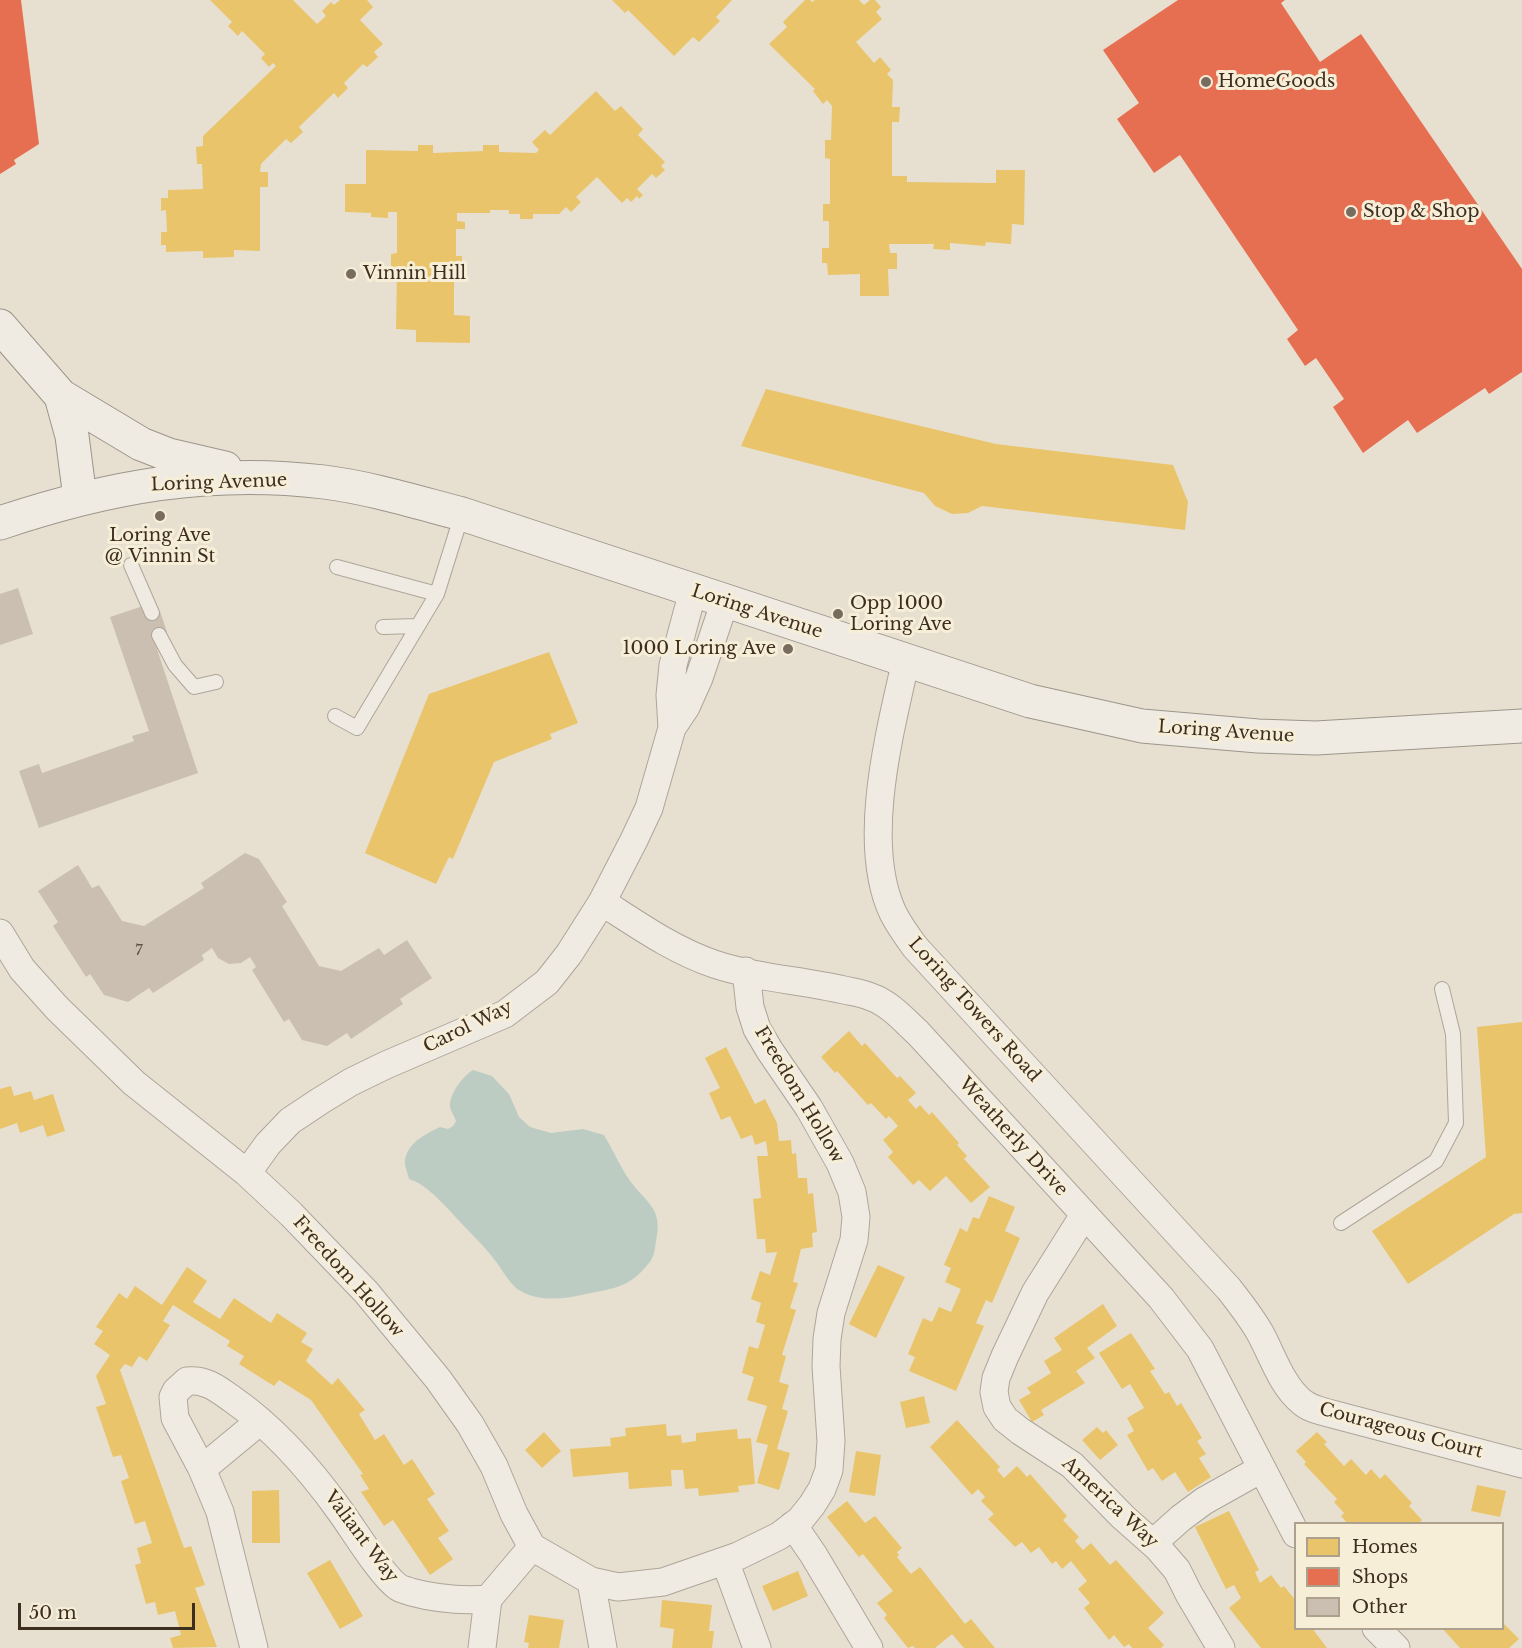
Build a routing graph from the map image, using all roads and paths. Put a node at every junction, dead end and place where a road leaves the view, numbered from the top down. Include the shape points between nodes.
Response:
1 (0, 326) edge
2 (61, 396) junction
3 (283, 479) junction
4 (80, 498) junction
5 (462, 514) junction
6 (0, 523) edge
7 (131, 565) dead end
8 (337, 567) dead end
9 (693, 591) junction
10 (437, 594) junction
11 (725, 601) junction
12 (152, 614) dead end
13 (417, 626) junction
14 (383, 627) dead end
15 (159, 635) dead end
16 (906, 660) junction
17 (216, 682) dead end
18 (335, 716) dead end
19 (1522, 726) edge
20 (672, 728) junction
21 (602, 902) junction
22 (0, 933) edge
23 (746, 971) junction
24 (1442, 989) dead end
25 (247, 1173) junction
26 (1084, 1215) junction
27 (1341, 1223) dead end
28 (1208, 1266) joint
29 (260, 1420) junction
30 (1522, 1464) edge
31 (202, 1468) junction
32 (1262, 1469) junction
33 (793, 1525) junction
34 (1294, 1530) edge
35 (1153, 1544) junction
36 (532, 1547) junction
37 (725, 1561) junction
38 (591, 1581) junction
39 (488, 1599) junction
40 (1377, 1630) edge
41 (254, 1648) edge
42 (482, 1648) edge
43 (603, 1648) edge
44 (757, 1648) edge
45 (869, 1648) edge
46 (1221, 1648) edge
47 (1396, 1648) edge

1 - 2 main road
2 - 3 main road via 141,444 169,455
2 - 4 main road via 72,436
3 - 4 main road, Loring Avenue via 158,483
3 - 5 main road, Loring Avenue via 366,489
4 - 6 main road, Loring Avenue
5 - 9 main road, Loring Avenue
5 - 10 lane
7 - 12 lane
8 - 10 lane
9 - 11 main road, Loring Avenue
9 - 20 street, Carol Way via 673,665
10 - 13 lane
11 - 16 main road, Loring Avenue
11 - 20 street, Carol Way via 699,678
13 - 14 lane
13 - 18 lane via 357,728
15 - 17 lane via 175,665 194,687
16 - 19 main road, Loring Avenue via 1030,701 1173,730 1316,738
16 - 28 street, Loring Towers Road via 880,801 881,866 893,911 915,948
20 - 21 street, Carol Way via 649,808
21 - 23 street, Weatherly Drive via 689,954
21 - 25 street, Carol Way via 547,981 505,1014 386,1065 320,1101 290,1121
22 - 25 street, Freedom Hollow via 22,969 134,1083
23 - 26 street, Weatherly Drive via 827,986 884,1003 918,1033
23 - 33 street, Freedom Hollow via 757,1029 840,1163 852,1192 856,1217 854,1240 831,1312 827,1339 829,1470 812,1505
24 - 27 lane via 1453,1034 1456,1123 1436,1161
25 - 36 street, Freedom Hollow via 348,1270 438,1379 494,1466
26 - 32 street, Weatherly Drive via 1161,1298 1194,1341
26 - 35 street, America Way via 1035,1293 996,1378 994,1392 1005,1419 1072,1465
28 - 30 street, Courageous Court via 1246,1311 1302,1402 1332,1414
29 - 31 street
29 - 31 street, Valiant Way via 205,1382 187,1381 180,1386 173,1397 175,1418
29 - 39 street, Valiant Way via 325,1489 399,1588 446,1599
31 - 41 street, Valiant Way via 220,1512
32 - 34 street, Weatherly Drive
32 - 35 street via 1204,1500
33 - 37 street, Freedom Hollow via 779,1536
33 - 45 street
35 - 46 street, America Way via 1177,1570
36 - 38 street, Freedom Hollow
36 - 39 street
37 - 38 street, Freedom Hollow via 663,1582 618,1587
37 - 44 street
38 - 43 street
39 - 42 street
40 - 47 street

